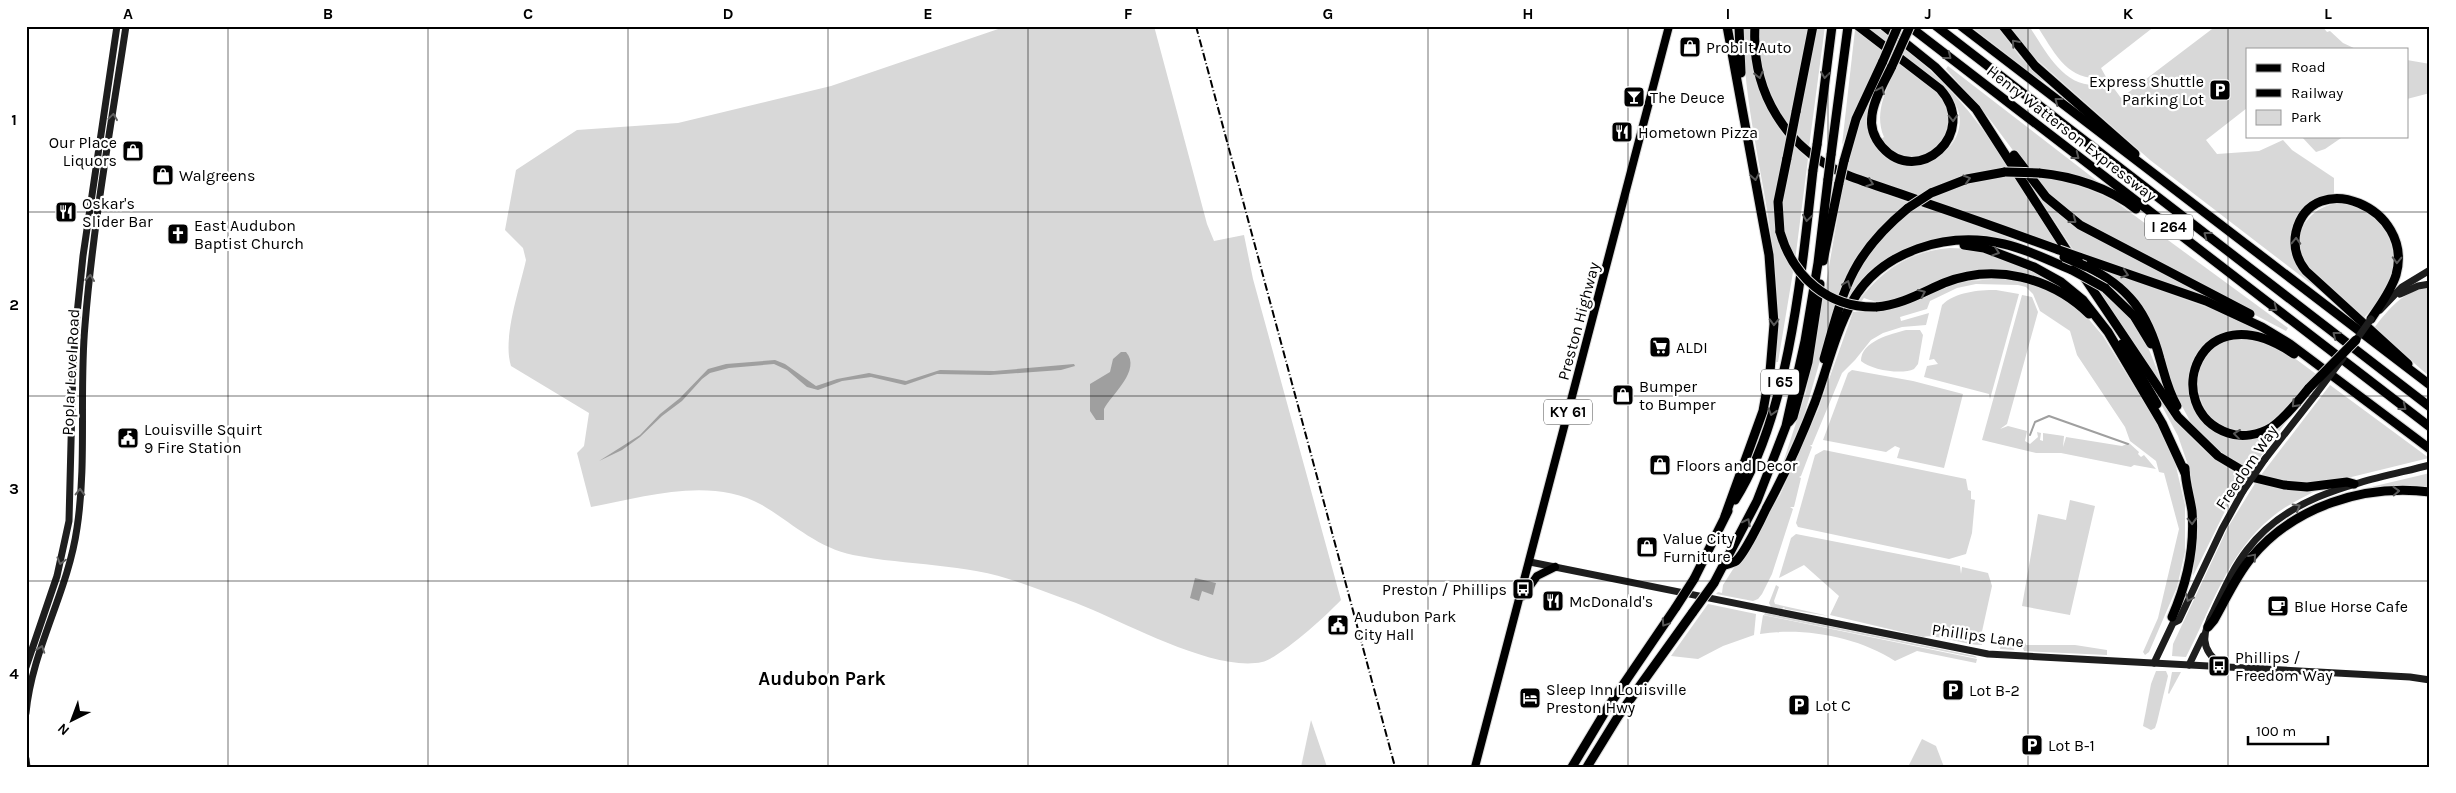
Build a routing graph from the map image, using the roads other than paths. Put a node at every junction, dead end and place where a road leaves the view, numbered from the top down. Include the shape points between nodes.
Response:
1 (117, 26) edge
2 (126, 26) edge
3 (1669, 26) edge
4 (1727, 26) edge
5 (1739, 26) edge
6 (1755, 26) edge
7 (1813, 26) edge
8 (1832, 26) edge
9 (1858, 26) edge
10 (1884, 26) edge
11 (1898, 26) edge
12 (1910, 26) edge
13 (1936, 26) edge
14 (1961, 26) edge
15 (2003, 26) edge
16 (1848, 30) edge
17 (1993, 133) junction
18 (1750, 149) junction
19 (2249, 247) junction
20 (2061, 253) junction
21 (1883, 268) junction
22 (2430, 270) edge
23 (2430, 284) edge
24 (2250, 289) junction
25 (2098, 298) junction
26 (2388, 302) junction
27 (2371, 319) junction
28 (2111, 340) junction
29 (2356, 340) joint
30 (2310, 359) junction
31 (2161, 367) junction
32 (2327, 372) junction
33 (2420, 377) junction
34 (1822, 381) junction
35 (2430, 385) edge
36 (2313, 391) junction
37 (2430, 407) edge
38 (2183, 420) junction
39 (1786, 426) junction
40 (2430, 427) edge
41 (2430, 449) edge
42 (2430, 465) edge
43 (2185, 473) junction
44 (2354, 484) junction
45 (2430, 492) edge
46 (1726, 516) junction
47 (1530, 562) junction
48 (1725, 565) junction
49 (1555, 567) junction
50 (1519, 601) junction
51 (2173, 620) junction
52 (2208, 627) junction
53 (2154, 663) junction
54 (2189, 665) junction
55 (2224, 666) junction
56 (26, 667) edge
57 (2430, 680) edge
58 (26, 713) edge
59 (26, 759) edge
60 (27, 767) edge
61 (1475, 767) edge
62 (1572, 767) edge
63 (1587, 767) edge

1 -> 56 main road, Poplar Level Road via 77,314 69,521 57,576
58 -> 2 main road, Poplar Level Road via 32,675 67,576 77,533 85,325
3 - 47 main road, Preston Highway / KY 61
4 - 18 highway
5 - 18 highway
6 -> 20 highway via 1756,64 1764,92 1784,127 1808,152 1845,174
7 -> 28 highway, bridge via 1778,202 1780,232 1792,264 1815,288 1844,303 1876,307 1902,302 1964,277 2009,275 2038,281 2065,294 2089,314
8 -> 46 highway, I 65, bridge via 1784,367 1763,441 1743,488
9 -> 12 highway, bridge via 1940,89 1950,103 1954,120 1949,138 1940,150 1925,159 1899,159 1887,152 1875,137 1871,122 1872,111 1892,66
10 - 17 highway via 1942,73 1973,105
11 - 39 highway, bridge via 1856,119 1844,161 1808,362 1793,418
12 -> 24 highway, Henry Watterson Expressway / I 264
37 -> 13 highway, Henry Watterson Expressway / I 264
19 -> 14 highway
19 -> 15 highway via 2150,167 2035,66
16 - 39 highway, I 65, bridge via 1805,342
17 - 25 highway
17 -> 30 highway via 2007,145 2046,197 2080,226 2263,321
18 -> 46 highway via 1772,273 1773,353 1757,431
19 - 33 highway
20 -> 30 highway, bridge via 2231,311 2275,334
20 - 31 highway, bridge via 2120,288 2139,308 2150,328
21 -> 28 highway via 1912,253 1940,246 1966,245 1990,250 2034,267 2061,282 2091,308
21 - 31 highway, bridge via 1915,249 1939,243 1972,240 2017,248 2072,270 2105,288 2123,303 2143,329
21 - 34 highway via 1853,301
22 - 26 main road via 2402,288
23 - 26 main road via 2404,291
34 -> 24 highway, bridge via 1821,371 1836,315 1856,264 1871,242 1908,208 1931,193 1967,179 2005,172 2054,174 2099,188 2130,204 2236,286
24 -> 40 highway, Henry Watterson Expressway / I 264
25 - 38 highway
25 - 43 highway via 2176,438
26 - 27 main road
27 - 29 main road, bridge
33 -> 27 highway via 2300,262 2295,245 2298,226 2308,211 2320,203 2343,199 2363,204 2382,217 2392,233 2398,250 2397,270 2393,283
28 - 43 highway via 2162,423
29 - 36 highway, bridge
30 - 32 highway
31 - 38 highway
36 -> 32 highway via 2273,426 2252,435 2239,435 2220,430 2204,416 2194,398 2193,375 2209,346 2226,336 2245,333 2277,344
32 - 41 highway
33 - 35 highway
34 - 48 highway via 1793,455 1760,520 1736,561
36 -> 51 main road, Freedom Way, bridge via 2243,492 2179,620
38 - 44 highway via 2218,456 2256,478 2307,487
48 -> 39 highway, I 65 via 1757,501
42 - 44 main road
43 -> 51 highway via 2192,512 2191,550
52 -> 44 main road via 2232,573 2261,534 2300,505
52 -> 45 highway via 2250,559 2297,519 2334,502 2367,494 2402,490
46 -> 62 highway, I 65, bridge via 1694,578
47 - 49 main road, Phillips Lane
47 - 50 main road, Preston Highway / KY 61
48 - 63 highway, I 65, bridge via 1618,715
49 - 50 main road via 1537,576
49 - 53 main road, Phillips Lane via 1960,650
50 - 61 main road, Preston Highway / KY 61
51 - 53 main road, Freedom Way
52 - 54 main road
52 - 55 main road via 2207,653
53 - 54 main road, Phillips Lane
54 - 55 main road, Phillips Lane
55 - 57 main road, Phillips Lane
59 - 60 main road

